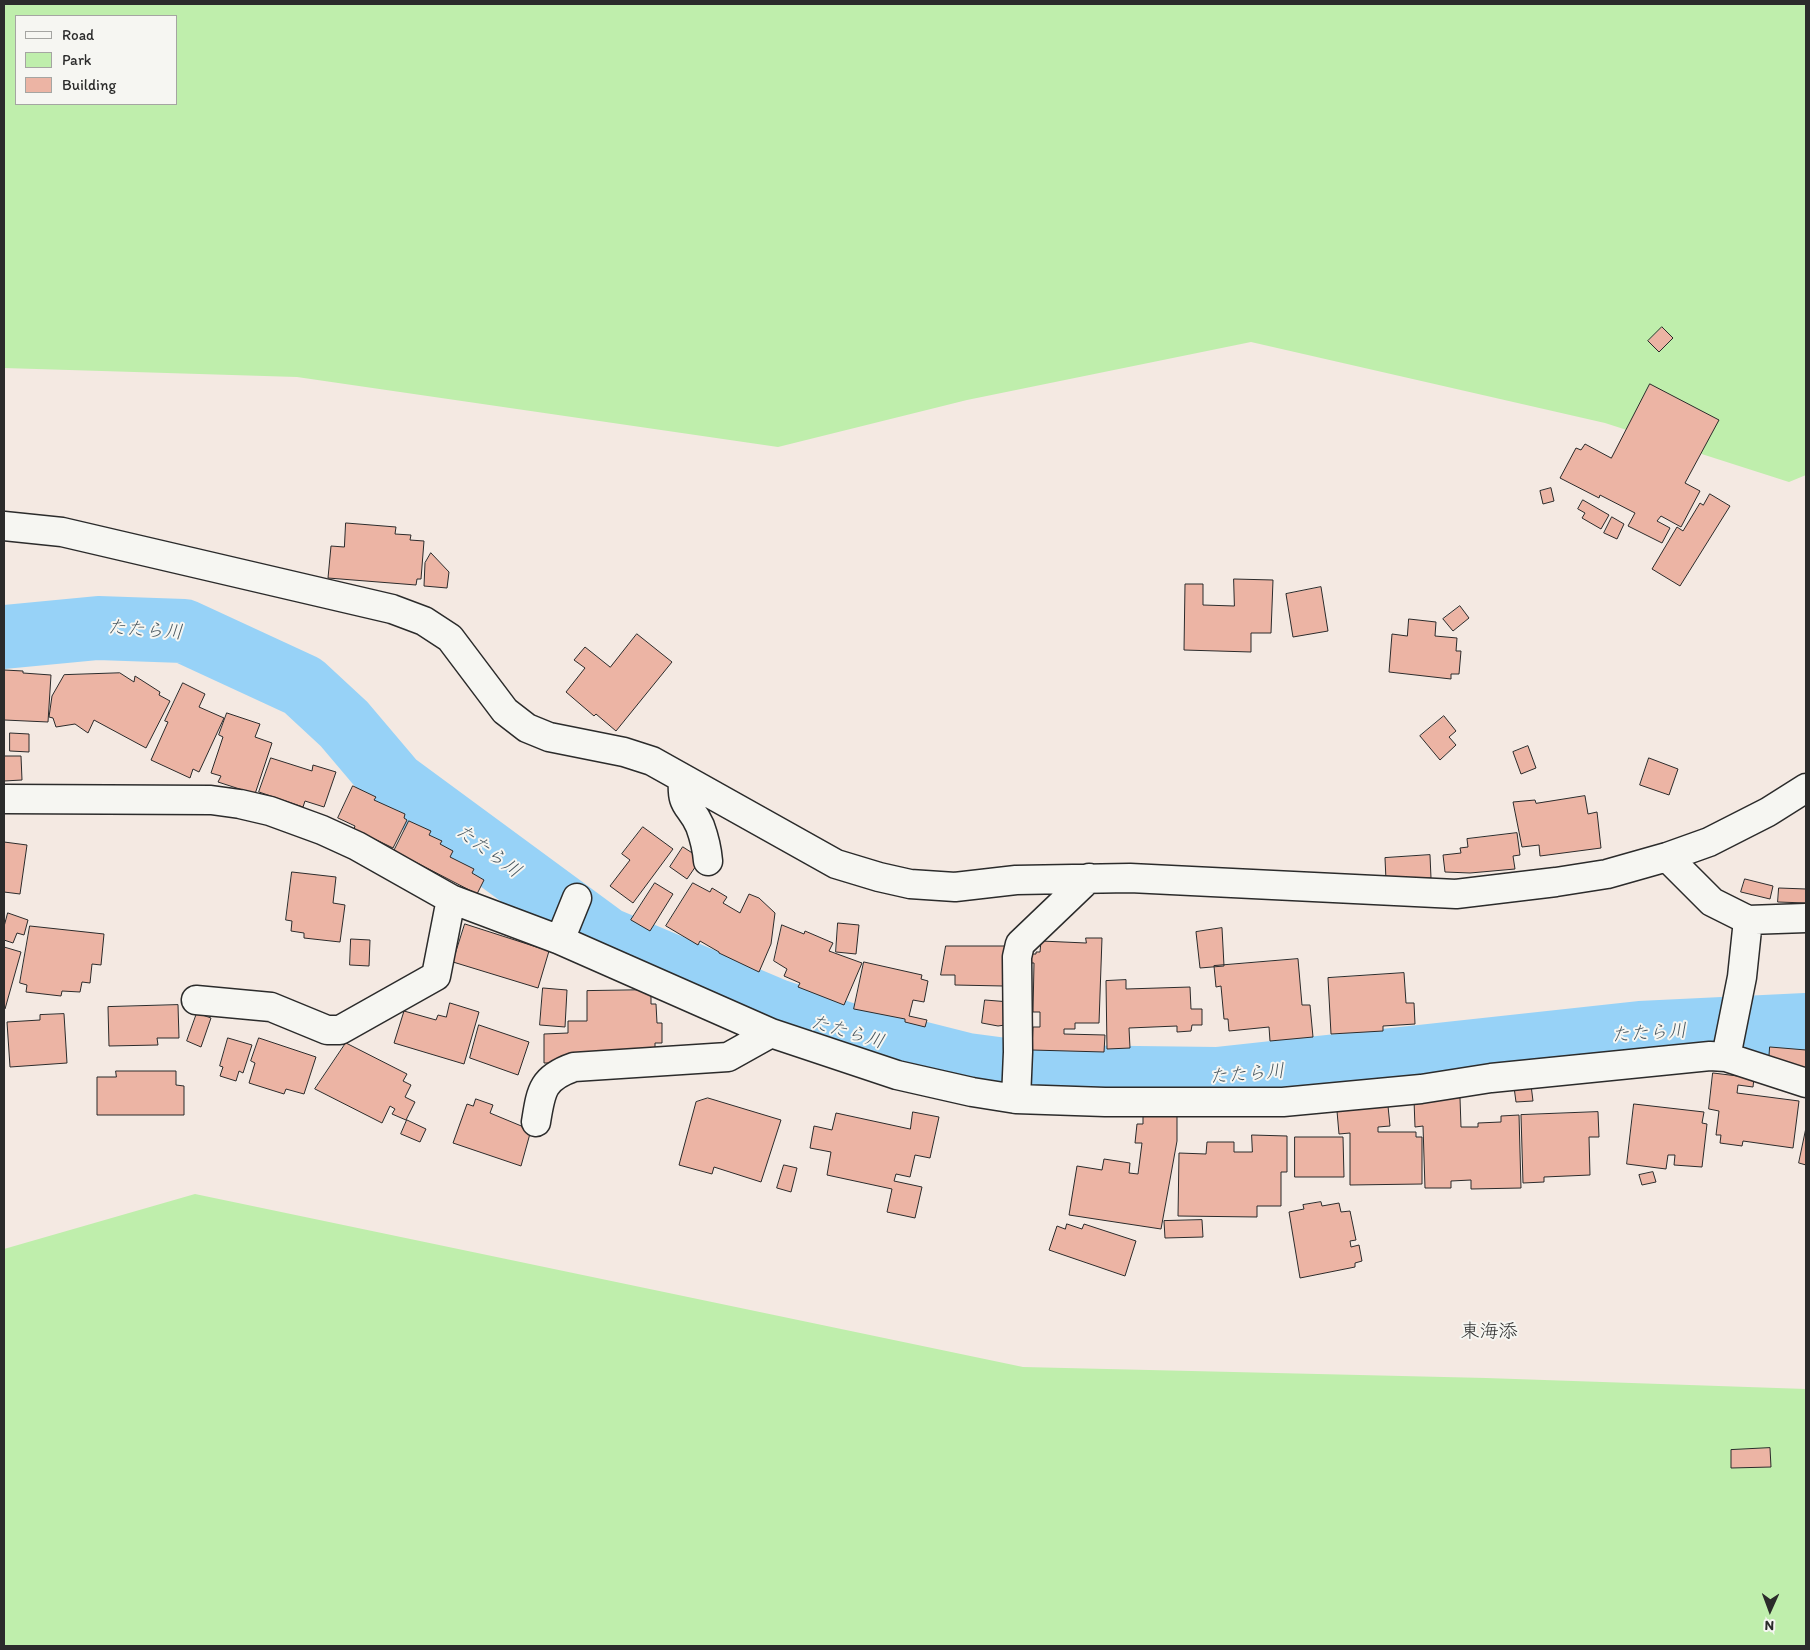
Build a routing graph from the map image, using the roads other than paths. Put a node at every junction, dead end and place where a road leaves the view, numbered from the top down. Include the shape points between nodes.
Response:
1 (4, 526) edge
2 (683, 779) junction
3 (1806, 788) edge
4 (4, 799) edge
5 (1667, 857) junction
6 (708, 861) dead end
7 (1088, 878) junction
8 (577, 898) dead end
9 (451, 899) junction
10 (1806, 918) edge
11 (1748, 920) junction
12 (561, 936) junction
13 (196, 1000) dead end
14 (771, 1033) junction
15 (1727, 1054) junction
16 (1806, 1083) edge
17 (1016, 1095) junction
18 (536, 1122) dead end

1 - 2 street via 62,532 392,609 424,621 450,638 505,711 527,728 550,737 652,761
2 - 6 street via 685,804 699,825
2 - 7 street via 836,864 879,878 955,887 1016,880
3 - 5 street via 1709,842
4 - 9 street via 211,800 255,808 296,820 357,846
5 - 7 street via 1607,874 1456,894
5 - 11 street via 1712,902
7 - 17 street via 1020,944 1017,957
8 - 12 street
9 - 12 street
9 - 13 street via 436,976 340,1030 327,1030 270,1007
10 - 11 street
11 - 15 street via 1742,977
12 - 14 street
14 - 17 street via 896,1075 972,1092
14 - 18 street via 728,1057 574,1067 558,1073 547,1082 540,1097
15 - 16 street
15 - 17 street via 1283,1102 1105,1102

